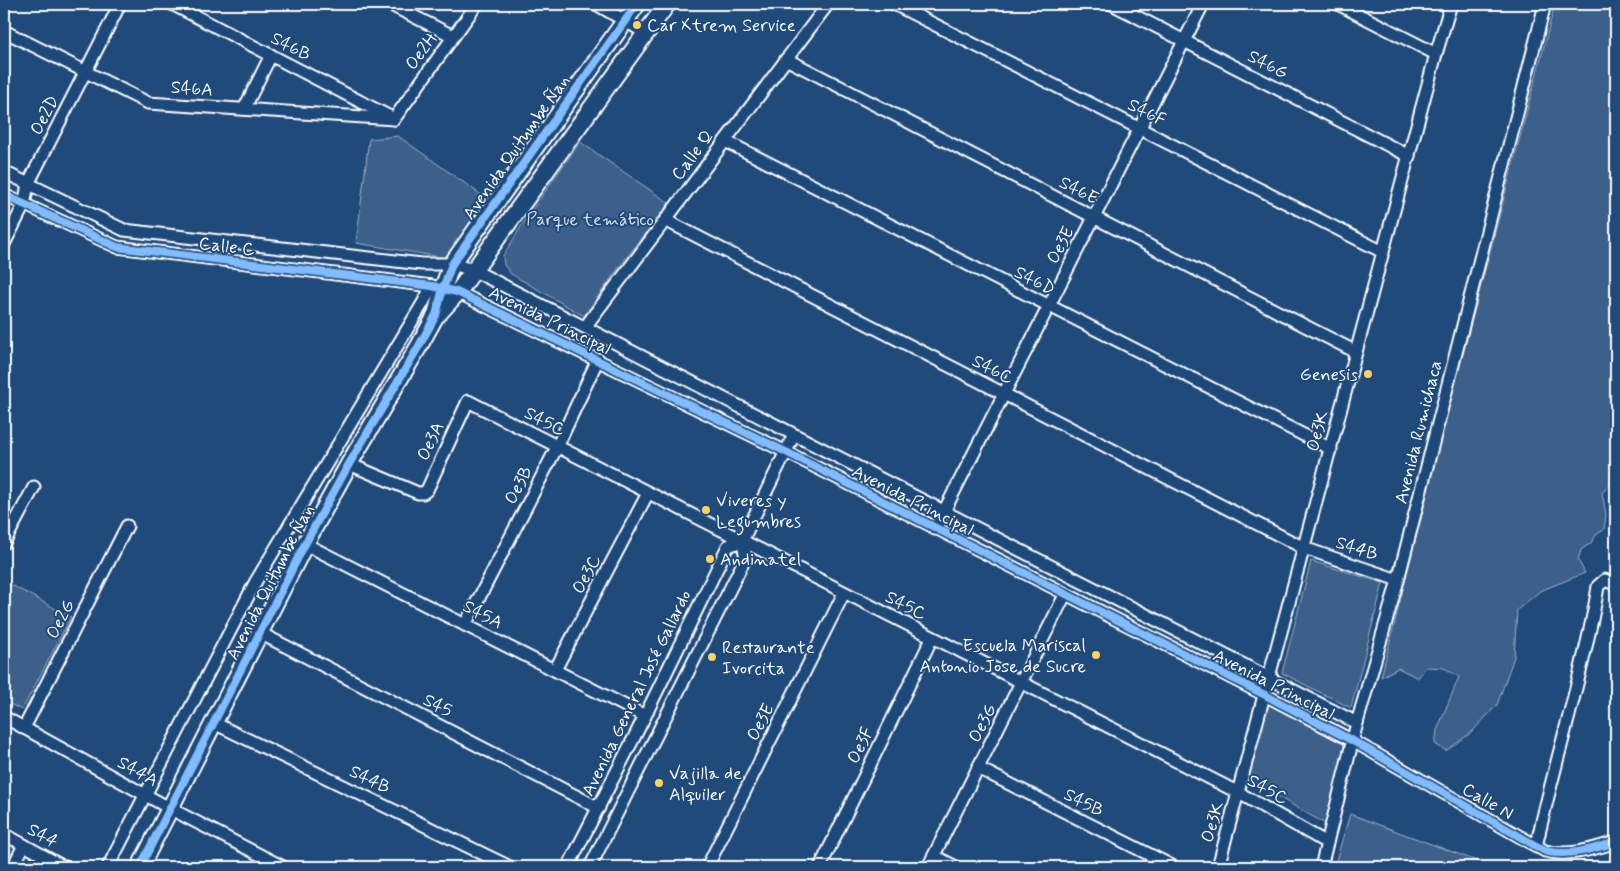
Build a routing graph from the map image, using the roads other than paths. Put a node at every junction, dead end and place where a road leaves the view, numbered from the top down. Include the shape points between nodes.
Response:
1 (120, 4) edge
2 (172, 4) edge
3 (389, 4) edge
4 (477, 4) edge
5 (596, 4) edge
6 (637, 4) edge
7 (667, 4) edge
8 (828, 4) edge
9 (894, 4) edge
10 (1112, 4) edge
11 (1203, 4) edge
12 (1338, 4) edge
13 (1451, 4) edge
14 (1545, 4) edge
15 (625, 20) junction
16 (4, 31) edge
17 (646, 33) junction
18 (453, 36) junction
19 (1184, 40) junction
20 (1436, 54) junction
21 (271, 55) junction
22 (786, 59) junction
23 (85, 72) junction
24 (244, 109) junction
25 (394, 119) junction
26 (1139, 128) junction
27 (725, 141) junction
28 (1409, 156) junction
29 (4, 172) edge
30 (28, 184) junction
31 (4, 195) edge
32 (24, 205) junction
33 (1094, 218) junction
34 (665, 220) junction
35 (4, 244) edge
36 (1383, 252) junction
37 (452, 264) junction
38 (473, 270) junction
39 (448, 289) junction
40 (1049, 306) junction
41 (585, 327) junction
42 (1356, 352) junction
43 (598, 359) junction
44 (1004, 394) junction
45 (468, 401) joint
46 (794, 435) junction
47 (557, 447) junction
48 (1330, 448) junction
49 (786, 452) junction
50 (349, 464) junction
51 (34, 487) dead end
52 (648, 493) junction
53 (944, 512) junction
54 (127, 526) dead end
55 (935, 528) junction
56 (742, 541) junction
57 (4, 543) edge
58 (305, 544) junction
59 (1304, 548) junction
60 (1398, 580) junction
61 (1616, 586) edge
62 (844, 593) junction
63 (1065, 595) junction
64 (466, 625) junction
65 (260, 633) junction
66 (932, 638) junction
67 (555, 670) junction
68 (1269, 678) junction
69 (1022, 683) junction
70 (1265, 695) junction
71 (645, 716) junction
72 (4, 717) edge
73 (214, 723) junction
74 (1357, 724) junction
75 (24, 728) junction
76 (1353, 741) junction
77 (978, 768) junction
78 (1239, 793) junction
79 (145, 795) junction
80 (599, 808) junction
81 (171, 809) junction
82 (4, 834) edge
83 (1616, 842) edge
84 (1327, 843) junction
85 (24, 845) junction
86 (1536, 847) junction
87 (934, 856) junction
88 (13, 867) edge
89 (64, 867) edge
90 (108, 867) edge
91 (140, 867) edge
92 (283, 867) edge
93 (510, 867) edge
94 (568, 867) edge
95 (590, 867) edge
96 (707, 867) edge
97 (820, 867) edge
98 (928, 867) edge
99 (956, 867) edge
100 (1174, 867) edge
101 (1218, 867) edge
102 (1321, 867) edge

1 - 23 street, Oe2D
2 - 21 street, S46B
3 - 18 street
4 - 18 street, Oe2H
5 - 15 street
6 - 15 street, Avenida Quitumbe Ñan
7 - 17 street, Avenida Quitumbe Ñan
8 - 22 street, Calle Q
9 - 26 street, S46F
10 - 19 street, S46G
11 - 19 street, Oe3E
12 - 20 street
13 - 20 street, Oe3K
14 - 60 street, Avenida Rumichaca
15 - 17 street
15 - 37 street, Avenida Quitumbe Ñan
16 - 23 street, S46A
17 - 38 street, Avenida Quitumbe Ñan
18 - 25 street, Oe2H
19 - 26 street, Oe3E
19 - 28 street, S46G
20 - 28 street, Oe3K
21 - 24 street
21 - 25 street, S46B
22 - 27 street, Calle Q
22 - 33 street, S46E
23 - 24 street, S46A via 148,103
23 - 30 street, Oe2D
24 - 25 street, S46A
26 - 33 street, Oe3E
26 - 36 street, S46F
27 - 34 street, Calle Q
27 - 40 street, S46D
28 - 36 street, Oe3K
29 - 30 street, Calle C
30 - 32 street, Oe2D
30 - 37 street, Calle C via 124,230 422,264
31 - 32 street, Calle C
32 - 35 street, Oe2D
32 - 39 street, Calle C via 117,247
33 - 40 street, Oe3E
33 - 42 street, S46E
34 - 41 street, Calle Q
34 - 44 street, S46C
36 - 42 street, Oe3K
37 - 38 street, Calle C
37 - 39 street, Avenida Quitumbe Ñan
38 - 39 street, Avenida Quitumbe Ñan
38 - 41 street, Avenida Principal
39 - 43 street, Avenida Principal
39 - 50 street, Avenida Quitumbe Ñan via 419,346
39 - 79 street via 423,303 256,581
40 - 44 street, Oe3E
40 - 48 street, S46D
41 - 46 street, Avenida Principal
42 - 48 street, Oe3K
43 - 47 street, Oe3B
43 - 49 street, Avenida Principal
44 - 53 street, Oe3E
44 - 59 street, S46C
45 - 47 street, S45C
45 - 50 street, Oe3A via 424,493 418,494
46 - 49 street, Avenida General José Gallardo
46 - 53 street, Avenida Principal
47 - 52 street, S45C
47 - 64 street, Oe3B
48 - 59 street, Oe3K
49 - 55 street, Avenida Principal
49 - 56 street, Avenida General José Gallardo
50 - 58 street, Avenida Quitumbe Ñan
51 - 57 street
52 - 56 street, S45C
52 - 67 street, Oe3C
53 - 55 street, Oe3E
53 - 68 street, Avenida Principal
54 - 75 street, Oe2G
55 - 63 street, Avenida Principal
56 - 62 street, S45C
56 - 71 street, Avenida General José Gallardo via 728,546
56 - 95 street, Avenida General José Gallardo via 746,557
58 - 64 street, S45A
58 - 65 street, Avenida Quitumbe Ñan
59 - 60 street, S44B
59 - 68 street, Oe3K
60 - 74 street, Avenida Rumichaca
61 - 86 street via 1605,580 1598,586 1587,644
62 - 66 street, S45C
62 - 96 street, Oe3E
63 - 69 street, Oe3G
63 - 70 street, Avenida Principal
64 - 67 street, S45A
65 - 73 street, Avenida Quitumbe Ñan
65 - 80 street, S45
66 - 69 street, S45C
66 - 97 street, Oe3F
67 - 71 street, S45A
68 - 70 street, Oe3K
68 - 74 street, Avenida Principal
69 - 77 street, Oe3G
69 - 78 street, S45C
70 - 76 street, Avenida Principal
70 - 78 street, Oe3K
71 - 80 street, Avenida General José Gallardo
72 - 75 street, S44A
73 - 81 street, Avenida Quitumbe Ñan
73 - 93 street, S44B
74 - 76 street, Avenida Rumichaca
75 - 79 street, S44A
76 - 84 street, Avenida Rumichaca
76 - 86 street, Calle N
77 - 87 street, Oe3G
77 - 100 street, S45B
78 - 84 street, S45C
78 - 101 street, Oe3K
79 - 81 street, S44A
79 - 90 street
80 - 94 street, Avenida General José Gallardo
81 - 91 street, Avenida Quitumbe Ñan
81 - 92 street, S44A
82 - 85 street, S44
83 - 86 street, Calle N via 1590,850 1557,854
84 - 102 street, Avenida Rumichaca
85 - 88 street
85 - 89 street, S44
87 - 98 street, Oe3G
87 - 99 street

